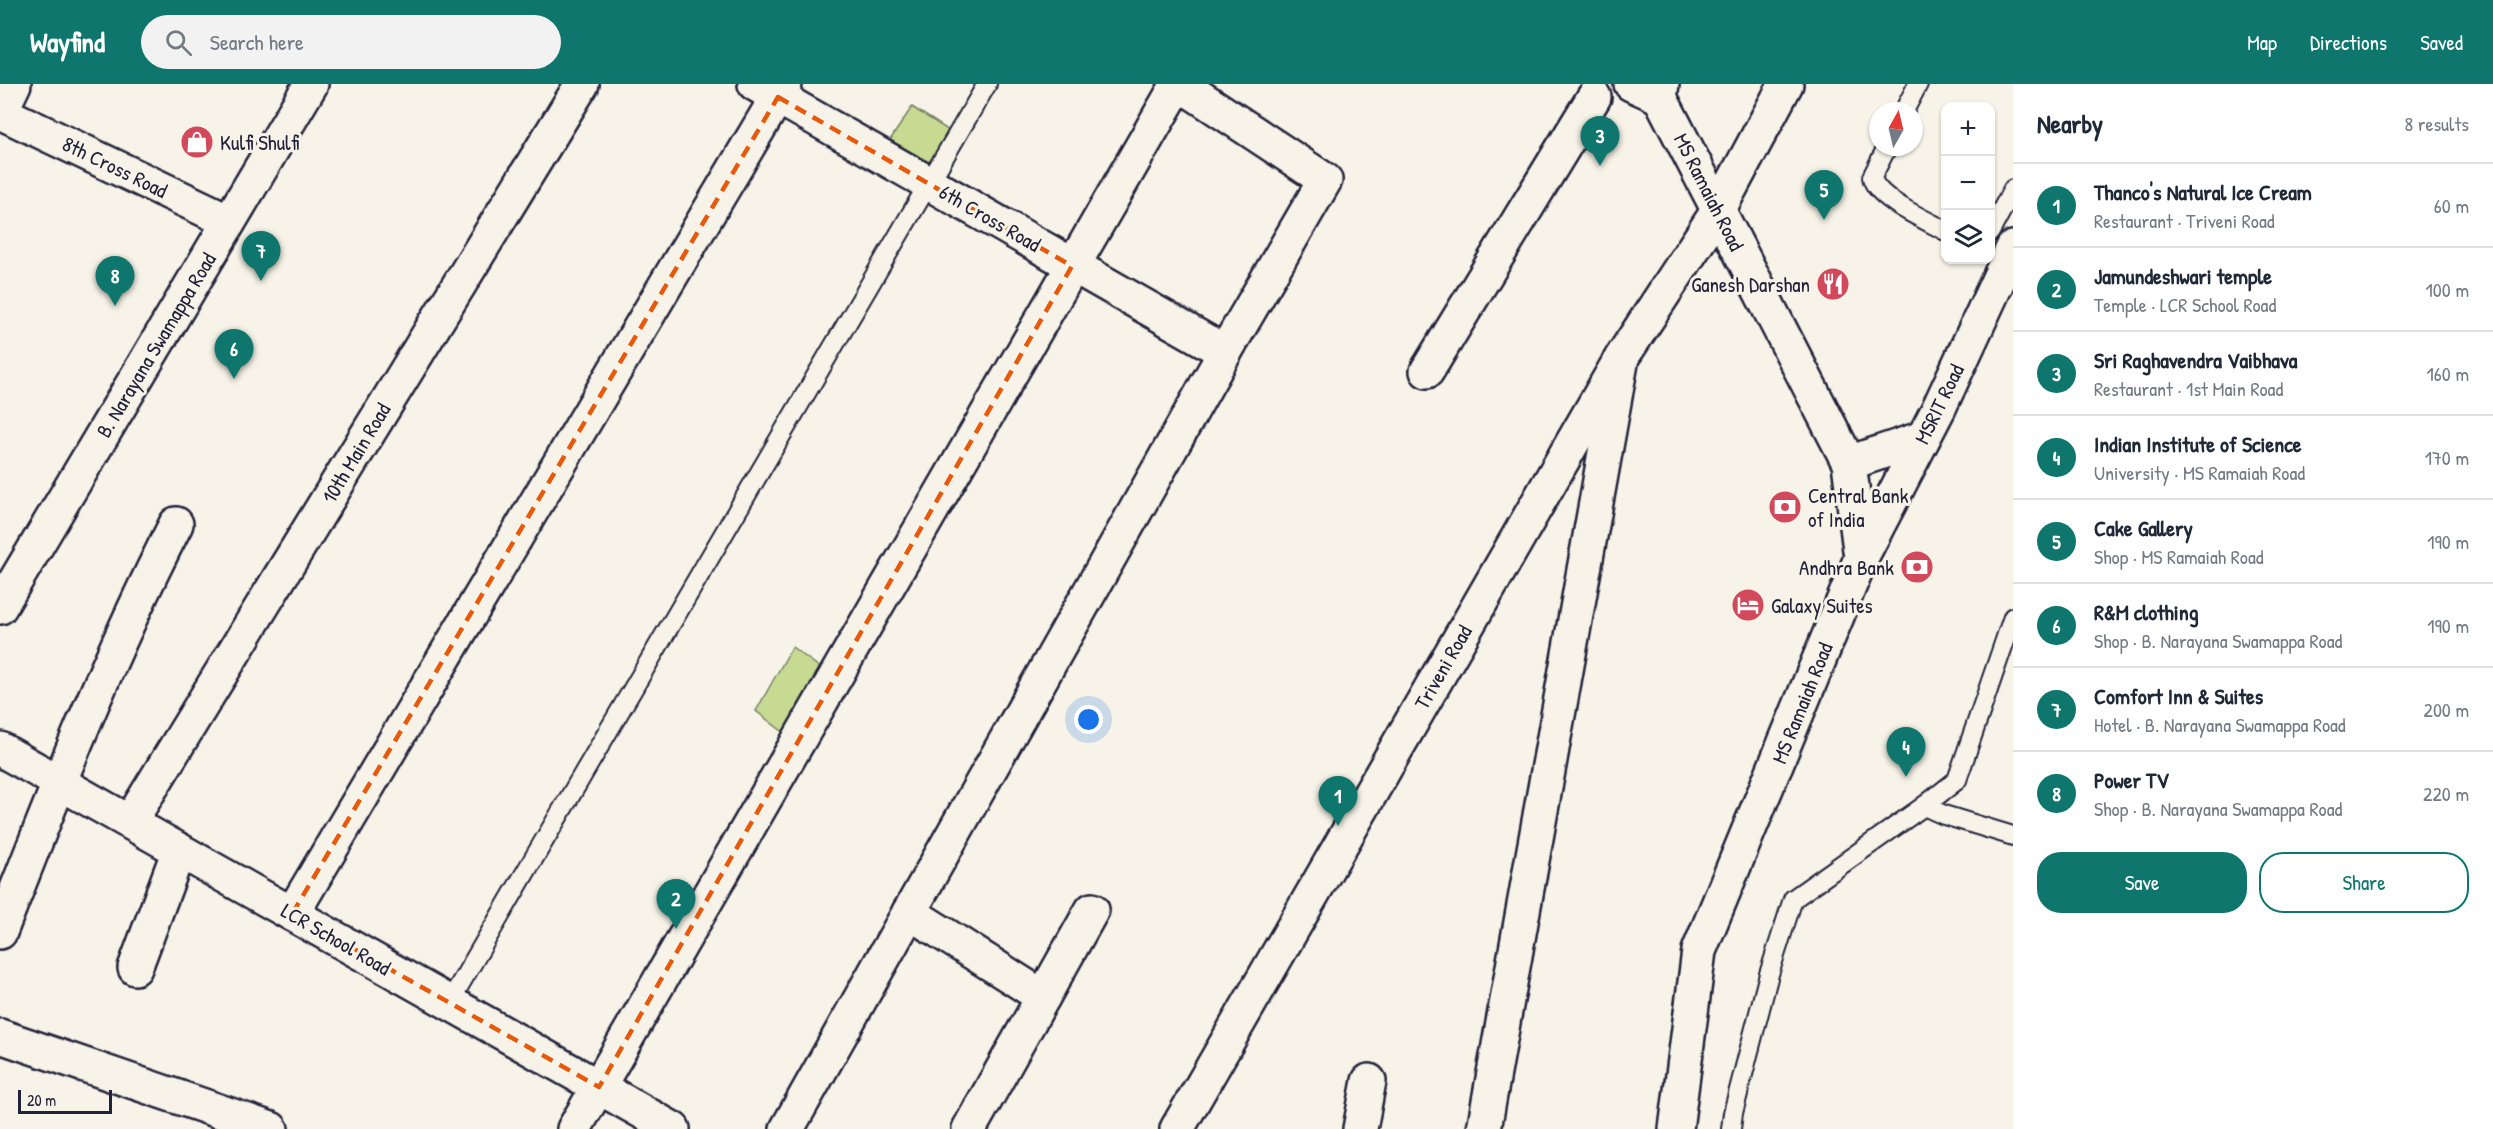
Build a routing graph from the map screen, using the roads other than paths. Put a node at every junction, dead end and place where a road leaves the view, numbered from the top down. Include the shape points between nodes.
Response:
1 (14, 84) edge
2 (311, 84) edge
3 (582, 84) edge
4 (987, 84) edge
5 (1179, 84) edge
6 (1631, 84) edge
7 (1786, 84) edge
8 (1918, 84) edge
9 (772, 88) edge
10 (1584, 91) edge
11 (1661, 91) edge
12 (1909, 102) edge
13 (0, 112) edge
14 (1882, 156) edge
15 (930, 184) junction
16 (2013, 189) edge
17 (1718, 211) junction
18 (229, 221) junction
19 (1995, 223) edge
20 (1941, 228) edge
21 (2013, 248) edge
22 (1072, 266) junction
23 (1225, 352) junction
24 (1622, 357) junction
25 (1427, 370) dead end
26 (1923, 438) junction
27 (1849, 463) junction
28 (176, 524) dead end
29 (1861, 558) junction
30 (0, 607) edge
31 (2013, 617) edge
32 (0, 748) edge
33 (59, 782) junction
34 (1924, 806) junction
35 (130, 822) junction
36 (2013, 836) edge
37 (179, 850) junction
38 (1092, 910) dead end
39 (909, 912) junction
40 (292, 914) junction
41 (0, 933) edge
42 (135, 968) dead end
43 (1043, 997) junction
44 (449, 1003) junction
45 (0, 1036) edge
46 (1369, 1081) dead end
47 (599, 1087) junction
48 (270, 1129) edge
49 (574, 1129) edge
50 (673, 1129) edge
51 (787, 1129) edge
52 (969, 1129) edge
53 (1176, 1129) edge
54 (1360, 1129) edge
55 (1484, 1129) edge
56 (1676, 1129) edge
57 (1731, 1129) edge

1 - 13 street
2 - 18 street, B. Narayana Swamappa Road
3 - 35 street, 10th Main Road
4 - 15 lane
5 - 22 street
5 - 23 street via 1325,180
6 - 11 street
7 - 17 street, Triveni Road
8 - 12 lane
9 - 15 street, 6th Cross Road
9 - 40 street
10 - 11 street
10 - 25 street
11 - 17 street, MS Ramaiah Road
13 - 18 street, 8th Cross Road
14 - 20 lane via 1872,177 1876,187
15 - 22 street, 6th Cross Road
15 - 44 lane
16 - 19 lane
17 - 24 street, Triveni Road
17 - 27 street, MS Ramaiah Road
18 - 30 street, B. Narayana Swamappa Road
21 - 26 street, MSRIT Road
22 - 23 street, 6th Cross Road
22 - 47 street
23 - 39 street
24 - 53 street, Triveni Road
24 - 55 street
26 - 27 street
26 - 29 street, MSRIT Road
27 - 29 street, MS Ramaiah Road
28 - 33 street via 136,600
29 - 56 street, MS Ramaiah Road via 1699,951
31 - 34 lane via 1957,780
32 - 33 street, LCR School Road
33 - 35 street, LCR School Road
33 - 41 street
34 - 36 lane via 1944,816
34 - 57 lane via 1793,899 1769,974
35 - 37 street, LCR School Road
37 - 40 street, LCR School Road
37 - 42 street
38 - 43 street
39 - 43 street
39 - 51 street
40 - 44 street, LCR School Road
43 - 52 street
44 - 47 street, LCR School Road
45 - 48 street
46 - 54 street
47 - 49 street
47 - 50 street, LCR School Road

